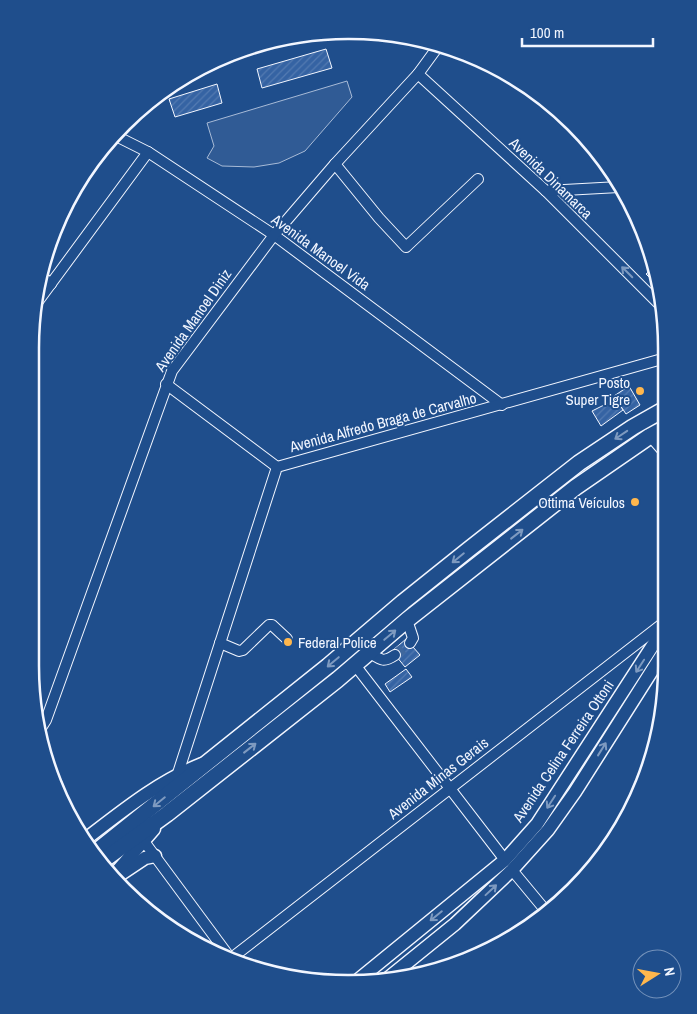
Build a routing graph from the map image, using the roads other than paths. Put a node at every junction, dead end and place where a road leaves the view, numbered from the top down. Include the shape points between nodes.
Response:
1 (435, 51) edge
2 (418, 74) junction
3 (121, 138) edge
4 (148, 152) junction
5 (335, 164) junction
6 (478, 179) dead end
7 (613, 187) edge
8 (546, 191) junction
9 (274, 235) junction
10 (47, 280) edge
11 (51, 284) junction
12 (44, 293) edge
13 (654, 299) edge
14 (658, 360) edge
15 (166, 384) junction
16 (502, 405) junction
17 (658, 413) edge
18 (658, 432) edge
19 (650, 436) junction
20 (658, 445) edge
21 (277, 467) junction
22 (407, 620) junction
23 (658, 627) edge
24 (658, 637) edge
25 (287, 639) dead end
26 (220, 643) junction
27 (410, 643) dead end
28 (369, 652) junction
29 (395, 655) tunnel mouth
30 (658, 661) edge
31 (355, 665) junction
32 (44, 723) edge
33 (210, 760) junction
34 (178, 773) junction
35 (450, 788) junction
36 (166, 814) junction
37 (90, 836) edge
38 (143, 840) junction
39 (100, 849) edge
40 (155, 856) junction
41 (106, 858) edge
42 (509, 865) junction
43 (118, 872) edge
44 (119, 874) edge
45 (543, 906) edge
46 (221, 947) edge
47 (237, 955) edge
48 (396, 972) edge
49 (365, 975) edge

1 - 2 street, Avenida Manoel Diniz
2 - 5 street, Avenida Manoel Diniz
2 - 8 street, Avenida Dinamarca
3 - 4 street, Avenida Manoel Vida
4 - 9 street, Avenida Manoel Vida
4 - 11 street
5 - 6 street via 406,247
5 - 9 street, Avenida Manoel Diniz
7 - 8 street
13 -> 8 street, Avenida Dinamarca
9 - 15 street, Avenida Manoel Diniz via 179,360
9 - 16 street, Avenida Manoel Vida
10 - 11 street
11 - 12 street
14 - 16 street, Avenida Alfredo Braga de Carvalho
15 - 21 street
15 - 32 street, Avenida Manoel Diniz
16 - 21 street, Avenida Alfredo Braga de Carvalho
17 -> 33 highway via 579,464 439,573
18 - 19 highway
19 - 20 street
22 -> 19 highway via 576,487
21 - 26 street, Avenida Alfredo Braga de Carvalho
22 - 27 street via 413,638
28 -> 22 highway
23 - 35 street, Avenida Minas Gerais
24 -> 42 main road, Avenida Celina Ferreira Ottoni
25 - 26 street via 268,625 244,650
26 - 34 street, Avenida Alfredo Braga de Carvalho
28 - 29 street via 382,660
28 - 31 highway
42 -> 30 main road, Avenida Celina Ferreira Ottoni via 548,830
31 - 35 street
36 -> 31 highway
33 - 34 main road
33 -> 39 highway
34 - 37 main road
35 - 42 street
35 - 47 street, Avenida Minas Gerais
36 - 38 main road
36 - 41 highway
38 - 40 street
38 - 43 main road
40 - 44 main road
40 - 46 street
42 - 45 street
48 -> 42 main road, Avenida Celina Ferreira Ottoni via 455,924
42 -> 49 main road, Avenida Celina Ferreira Ottoni

